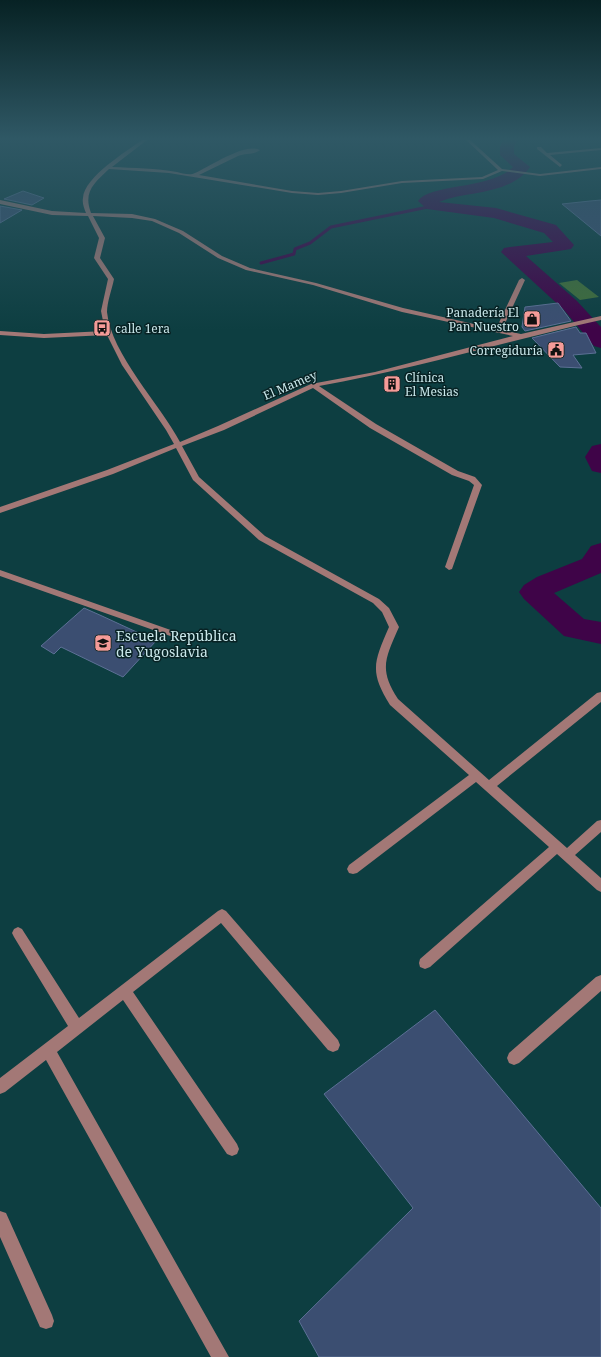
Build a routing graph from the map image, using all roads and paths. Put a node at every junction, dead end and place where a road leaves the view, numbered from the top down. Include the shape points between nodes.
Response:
1 (6, 203) edge
2 (86, 203) edge
3 (89, 215) junction
4 (522, 280) dead end
5 (599, 318) edge
6 (498, 330) junction
7 (0, 333) edge
8 (110, 333) junction
9 (522, 336) junction
10 (313, 385) junction
11 (177, 446) junction
12 (0, 510) edge
13 (449, 567) dead end
14 (0, 573) edge
15 (179, 636) dead end
16 (601, 696) edge
17 (477, 775) junction
18 (488, 786) junction
19 (601, 826) edge
20 (562, 851) junction
21 (353, 869) dead end
22 (601, 886) edge
23 (18, 933) dead end
24 (425, 962) dead end
25 (601, 982) edge
26 (125, 991) junction
27 (77, 1027) junction
28 (333, 1045) dead end
29 (48, 1050) junction
30 (514, 1058) dead end
31 (0, 1087) edge
32 (232, 1149) dead end
33 (0, 1219) edge
34 (46, 1321) dead end
35 (220, 1357) edge

1 - 3 street via 52,213
2 - 3 street
3 - 6 street via 132,216 153,220 181,232 220,257 248,269 314,284 408,312
3 - 8 street via 102,238 97,258 111,279 104,311
4 - 6 street
5 - 9 street, El Mamey
6 - 9 street
7 - 8 street via 44,336
8 - 11 street via 125,365 170,430
9 - 10 street, El Mamey via 375,374
10 - 11 street, El Mamey
10 - 13 street via 373,426 472,479 478,485
11 - 12 street, El Mamey
11 - 17 street via 196,478 262,538 376,601 386,610 394,627 379,665 388,694
14 - 15 street
16 - 18 street
17 - 18 street
17 - 21 street
18 - 20 street
19 - 20 street
20 - 22 street
20 - 24 street
23 - 27 street
25 - 30 street
26 - 27 street
26 - 28 street via 222,915
26 - 32 street
27 - 29 street
29 - 31 street
29 - 35 street
33 - 34 street

